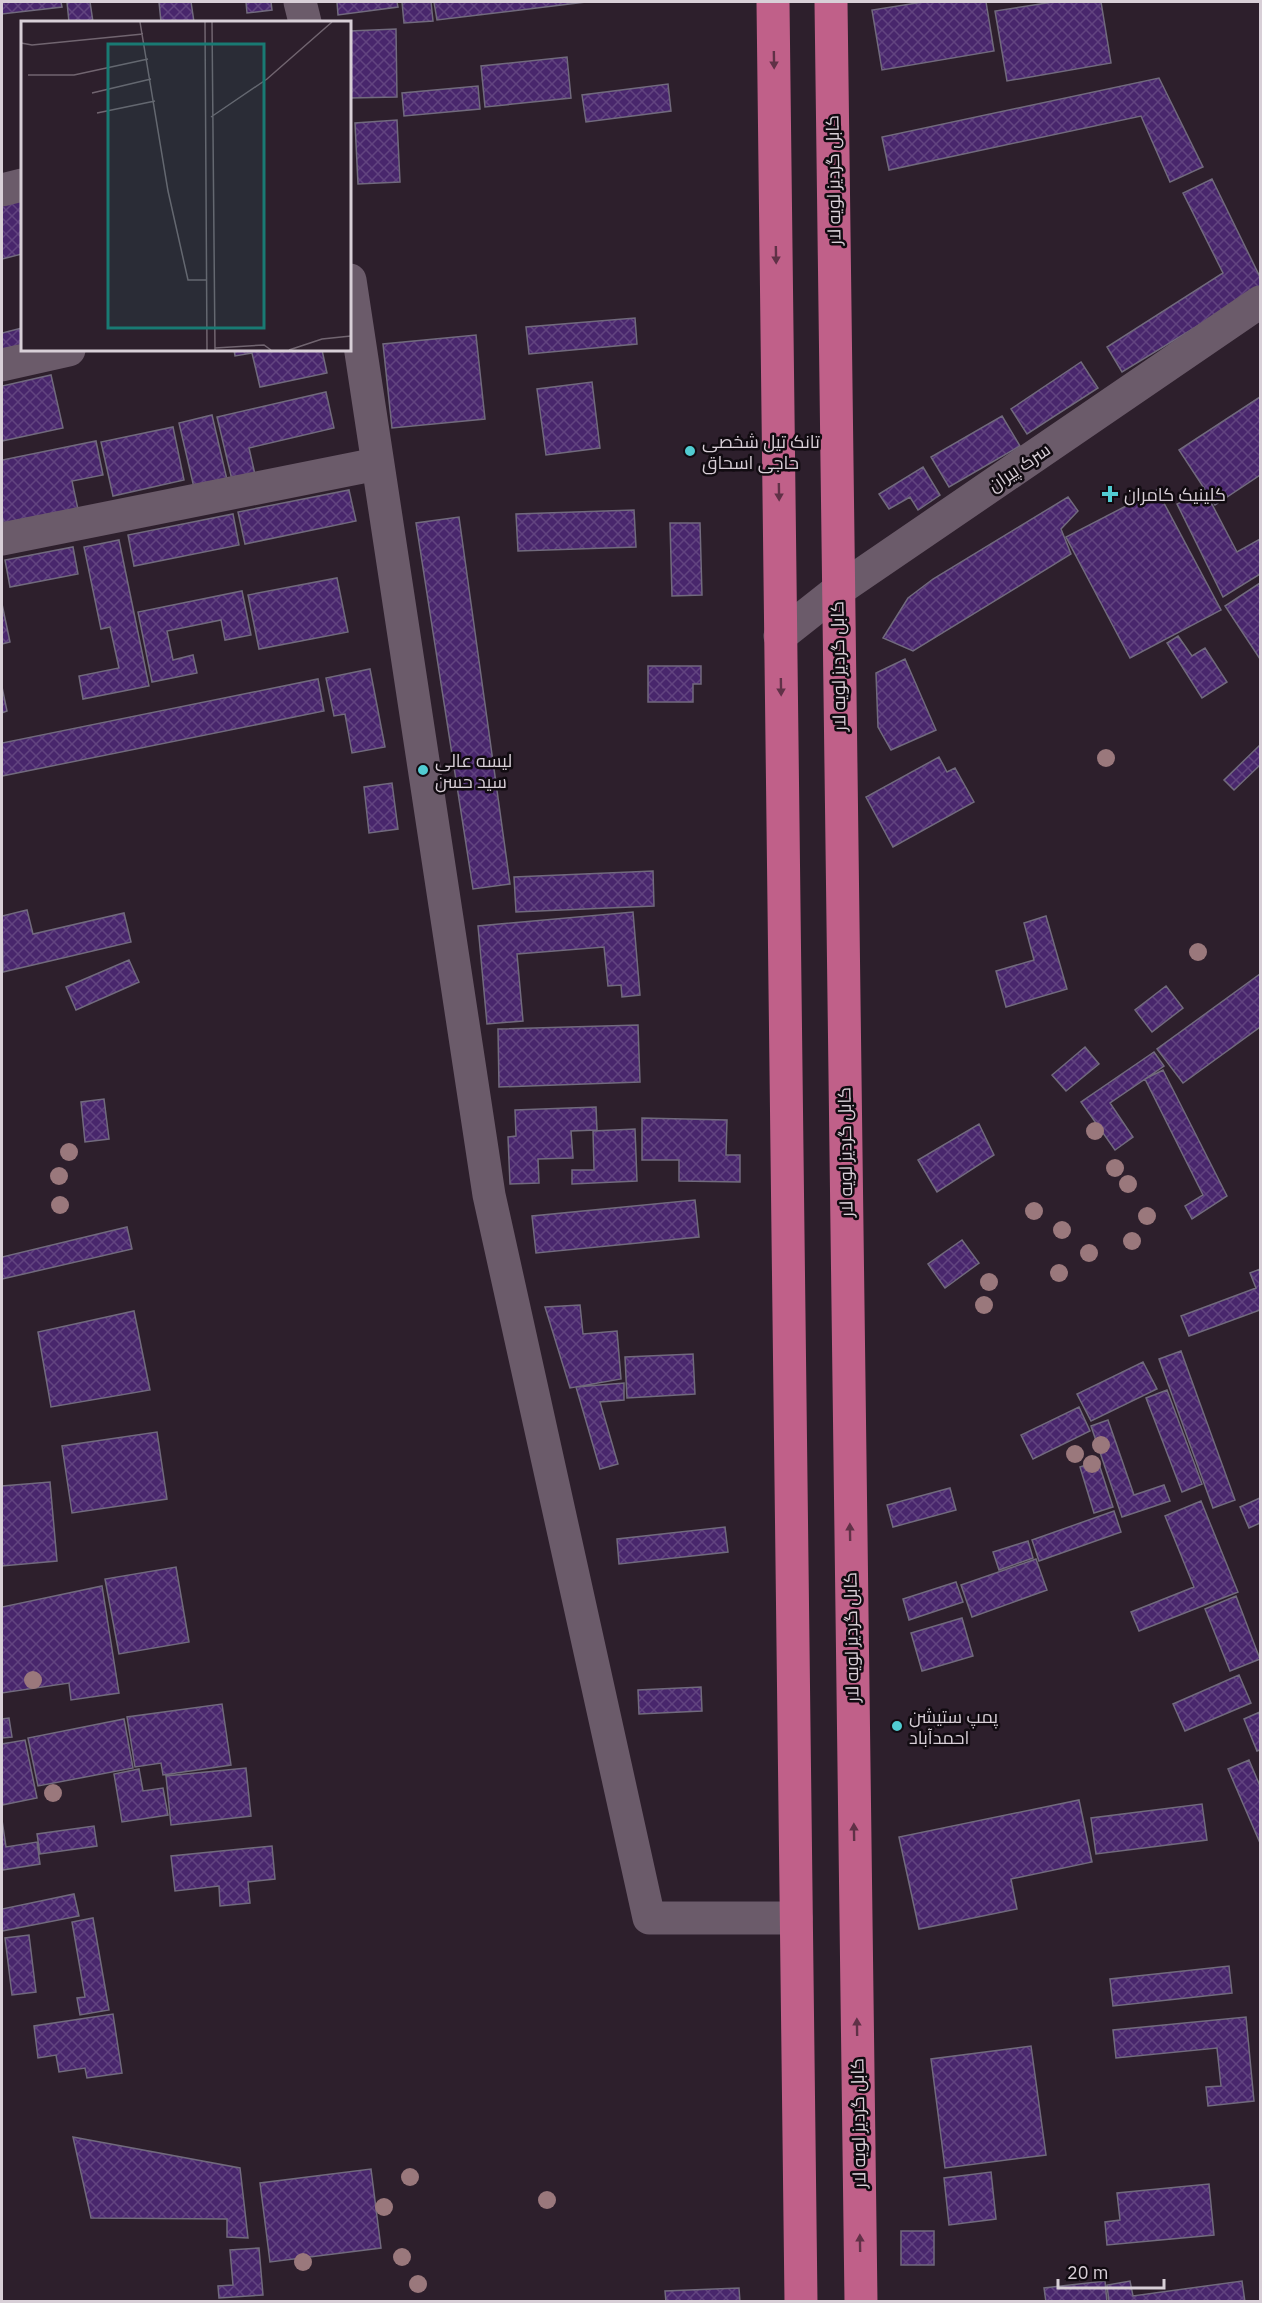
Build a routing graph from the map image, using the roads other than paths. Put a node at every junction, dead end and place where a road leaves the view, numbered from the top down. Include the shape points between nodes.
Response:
1 (300, 2) edge
2 (773, 2) edge
3 (831, 2) edge
4 (305, 21) edge
5 (21, 185) edge
6 (2, 190) edge
7 (351, 290) edge
8 (1260, 302) edge
9 (65, 351) edge
10 (2, 365) edge
11 (377, 464) junction
12 (2, 539) edge
13 (837, 591) junction
14 (780, 636) junction
15 (796, 1918) junction
16 (801, 2301) edge
17 (861, 2301) edge

1 - 4 street
2 -> 14 highway
3 - 13 highway, کابل گردیز لویه لار
5 - 6 street
7 - 11 street
8 - 13 street, سرک پیران
9 - 10 street
11 - 12 street
11 - 15 street via 489,1195 650,1918
13 - 14 street, سرک پیران
17 -> 13 highway, کابل گردیز لویه لار
14 -> 15 highway
15 - 16 highway

